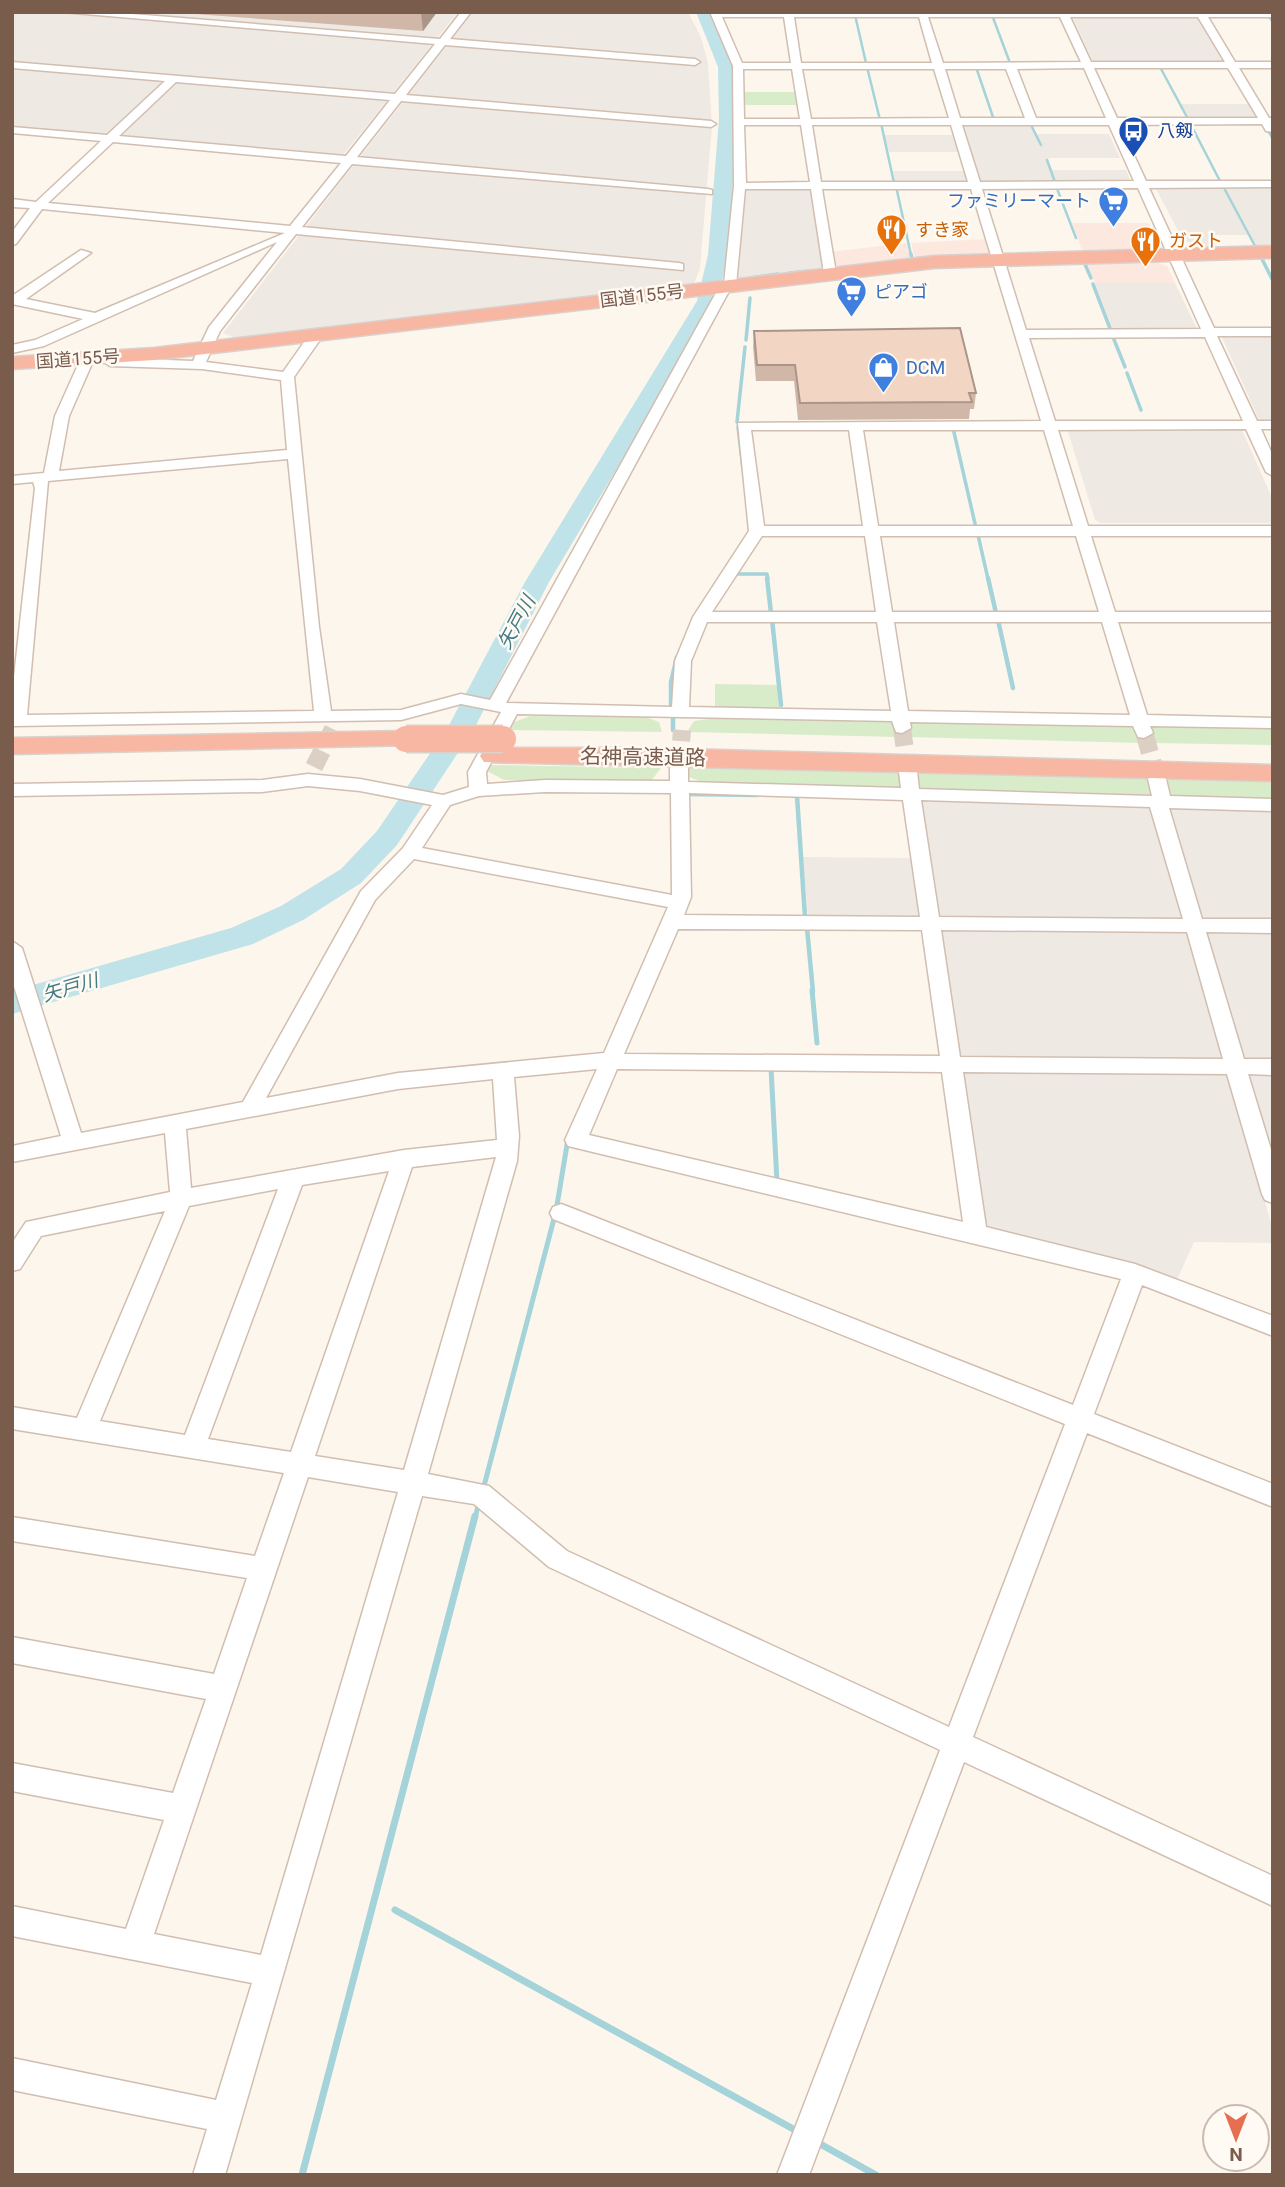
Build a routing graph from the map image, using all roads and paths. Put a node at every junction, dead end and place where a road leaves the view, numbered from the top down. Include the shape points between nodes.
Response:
1 (67, 12) edge
2 (466, 12) edge
3 (716, 13) edge
4 (788, 13) edge
5 (922, 13) edge
6 (1063, 13) edge
7 (1200, 13) edge
8 (1273, 13) edge
9 (443, 41) junction
10 (695, 62) dead end
11 (12, 65) edge
12 (1010, 65) junction
13 (1087, 65) junction
14 (1231, 65) junction
15 (1273, 65) edge
16 (738, 66) junction
17 (796, 66) junction
18 (938, 66) junction
19 (174, 79) junction
20 (398, 98) junction
21 (955, 121) junction
22 (1032, 121) junction
23 (1113, 121) junction
24 (1269, 121) edge
25 (740, 122) junction
26 (805, 122) junction
27 (711, 124) dead end
28 (12, 130) edge
29 (1273, 134) edge
30 (108, 139) junction
31 (346, 161) junction
32 (1143, 184) junction
33 (1273, 184) edge
34 (816, 185) junction
35 (974, 185) junction
36 (740, 186) junction
37 (708, 192) dead end
38 (12, 203) edge
39 (39, 205) junction
40 (288, 234) junction
41 (12, 241) edge
42 (1273, 252) edge
43 (85, 253) dead end
44 (1175, 253) junction
45 (997, 259) junction
46 (679, 267) dead end
47 (830, 273) junction
48 (728, 286) junction
49 (14, 300) edge
50 (94, 317) junction
51 (1273, 332) edge
52 (1209, 333) junction
53 (317, 334) junction
54 (1020, 334) junction
55 (12, 349) edge
56 (201, 356) junction
57 (95, 358) junction
58 (12, 363) edge
59 (287, 377) junction
60 (855, 425) junction
61 (1050, 425) junction
62 (1251, 425) junction
63 (1273, 425) edge
64 (295, 454) junction
65 (1273, 472) edge
66 (45, 475) junction
67 (12, 480) edge
68 (757, 531) junction
69 (1083, 531) junction
70 (1273, 531) edge
71 (872, 532) junction
72 (701, 617) junction
73 (885, 617) junction
74 (1109, 617) junction
75 (1273, 617) edge
76 (501, 706) junction
77 (682, 718) junction
78 (332, 719) junction
79 (15, 721) edge
80 (902, 722) junction
81 (1273, 723) edge
82 (1143, 728) junction
83 (12, 746) edge
84 (402, 747) junction
85 (498, 747) junction
86 (1273, 754) edge
87 (12, 763) edge
88 (908, 772) tunnel mouth
89 (1273, 773) edge
90 (679, 777) junction
91 (1157, 779) tunnel mouth
92 (12, 790) edge
93 (478, 790) junction
94 (911, 794) junction
95 (441, 801) junction
96 (1161, 802) junction
97 (1273, 805) edge
98 (410, 852) junction
99 (679, 903) junction
100 (671, 922) junction
101 (932, 924) junction
102 (1194, 926) junction
103 (1273, 926) edge
104 (12, 948) edge
105 (610, 1061) junction
106 (950, 1064) junction
107 (1236, 1066) junction
108 (1273, 1067) edge
109 (503, 1070) junction
110 (250, 1108) junction
111 (175, 1123) junction
112 (73, 1142) junction
113 (507, 1147) junction
114 (12, 1154) edge
115 (404, 1158) junction
116 (294, 1176) junction
117 (1273, 1194) edge
118 (181, 1198) junction
119 (561, 1213) dead end
120 (976, 1234) junction
121 (12, 1262) edge
122 (1135, 1273) junction
123 (1271, 1317) edge
124 (12, 1418) edge
125 (1079, 1419) junction
126 (85, 1428) junction
127 (193, 1447) junction
128 (299, 1466) junction
129 (412, 1485) junction
130 (1273, 1496) edge
131 (12, 1529) edge
132 (264, 1569) junction
133 (12, 1650) edge
134 (223, 1689) junction
135 (955, 1743) junction
136 (12, 1777) edge
137 (181, 1810) junction
138 (1273, 1891) edge
139 (12, 1921) edge
140 (135, 1943) junction
141 (271, 1972) junction
142 (12, 2074) edge
143 (224, 2117) junction
144 (209, 2175) edge
145 (793, 2175) edge

1 - 9 street
2 - 9 street
3 - 4 street
3 - 16 street
4 - 5 street
4 - 17 street
5 - 6 street
5 - 18 street
6 - 7 street
6 - 13 street
7 - 8 street
7 - 14 street
9 - 10 street
9 - 20 street
11 - 19 street
12 - 13 street
12 - 18 street
12 - 22 street
13 - 14 street
13 - 23 street
14 - 15 street
14 - 24 street
16 - 17 street
16 - 25 street
17 - 18 street
17 - 26 street
18 - 21 street
19 - 20 street
19 - 30 street
20 - 27 street
20 - 31 street
21 - 22 street
21 - 26 street
21 - 35 street
22 - 23 street
23 - 24 street
23 - 32 street
24 - 29 street
25 - 26 street
25 - 36 street
26 - 34 street
28 - 30 street
30 - 31 street
30 - 39 street
31 - 37 street
31 - 40 street
32 - 33 street
32 - 35 street
32 - 44 street
34 - 35 street
34 - 36 street
34 - 47 street
35 - 45 street
36 - 48 street
38 - 39 street
39 - 40 street
39 - 41 street
40 - 46 street
40 - 50 street
40 - 56 street
42 - 44 highway, 国道155号
43 - 49 street
44 - 45 highway, 国道155号
44 - 52 street
45 - 47 highway, 国道155号
45 - 54 street
47 - 48 highway, 国道155号
48 - 53 highway, 国道155号
48 - 76 street via 499,695
49 - 50 street
50 - 55 street via 39,343
51 - 52 street
52 - 54 street
52 - 62 street
53 - 56 highway, 国道155号
53 - 59 street
54 - 61 street
56 - 57 highway, 国道155号
56 - 59 street
57 - 58 highway, 国道155号
57 - 66 street via 62,416
59 - 64 street
60 - 61 street
60 - 68 street via 743,426
60 - 71 street
61 - 62 street
61 - 69 street
62 - 63 street
62 - 65 street
64 - 66 street
64 - 78 street via 311,627
66 - 67 street
66 - 79 street
68 - 71 street
68 - 72 street
69 - 70 street
69 - 71 street
69 - 74 street
71 - 73 street
72 - 73 street
72 - 77 street via 683,661
73 - 74 street
73 - 80 street
74 - 75 street
74 - 82 street
76 - 77 street
76 - 78 street via 461,699 401,715
76 - 93 street via 477,772
77 - 80 street
78 - 79 street
80 - 82 street
81 - 82 street
83 - 84 highway, 名神高速道路
84 - 85 highway, 名神高速道路
84 - 87 highway, 名神高速道路
85 - 86 highway, 名神高速道路
85 - 89 highway, 名神高速道路 via 646,757
88 - 94 street
90 - 93 street
90 - 94 street
90 - 99 street
91 - 96 street
92 - 95 street via 262,786 311,774
93 - 95 street
94 - 96 street
94 - 101 street
95 - 98 street
96 - 97 street
96 - 102 street
98 - 99 street
98 - 110 street via 368,896
99 - 100 street
100 - 101 street
100 - 105 street
101 - 102 street
101 - 106 street
102 - 103 street
102 - 107 street
104 - 112 street
105 - 106 street
105 - 109 street
105 - 120 street via 576,1140
106 - 107 street
106 - 120 street
107 - 108 street
107 - 117 street
109 - 110 street via 398,1081
109 - 113 street
110 - 111 street
111 - 112 street
111 - 118 street
112 - 114 street
113 - 115 street
113 - 129 street
115 - 116 street
115 - 128 street
116 - 118 street
116 - 127 street
118 - 121 street via 34,1228
118 - 126 street
119 - 125 street
120 - 122 street
122 - 123 street
122 - 125 street
124 - 126 street
125 - 130 street
125 - 135 street
126 - 127 street
127 - 128 street
128 - 129 street
128 - 132 street
129 - 135 street via 480,1494 558,1559
129 - 141 street
131 - 132 street
132 - 134 street
133 - 134 street
134 - 137 street
135 - 138 street
135 - 145 street
136 - 137 street
137 - 140 street
139 - 140 street
140 - 141 street
141 - 143 street
142 - 143 street
143 - 144 street

